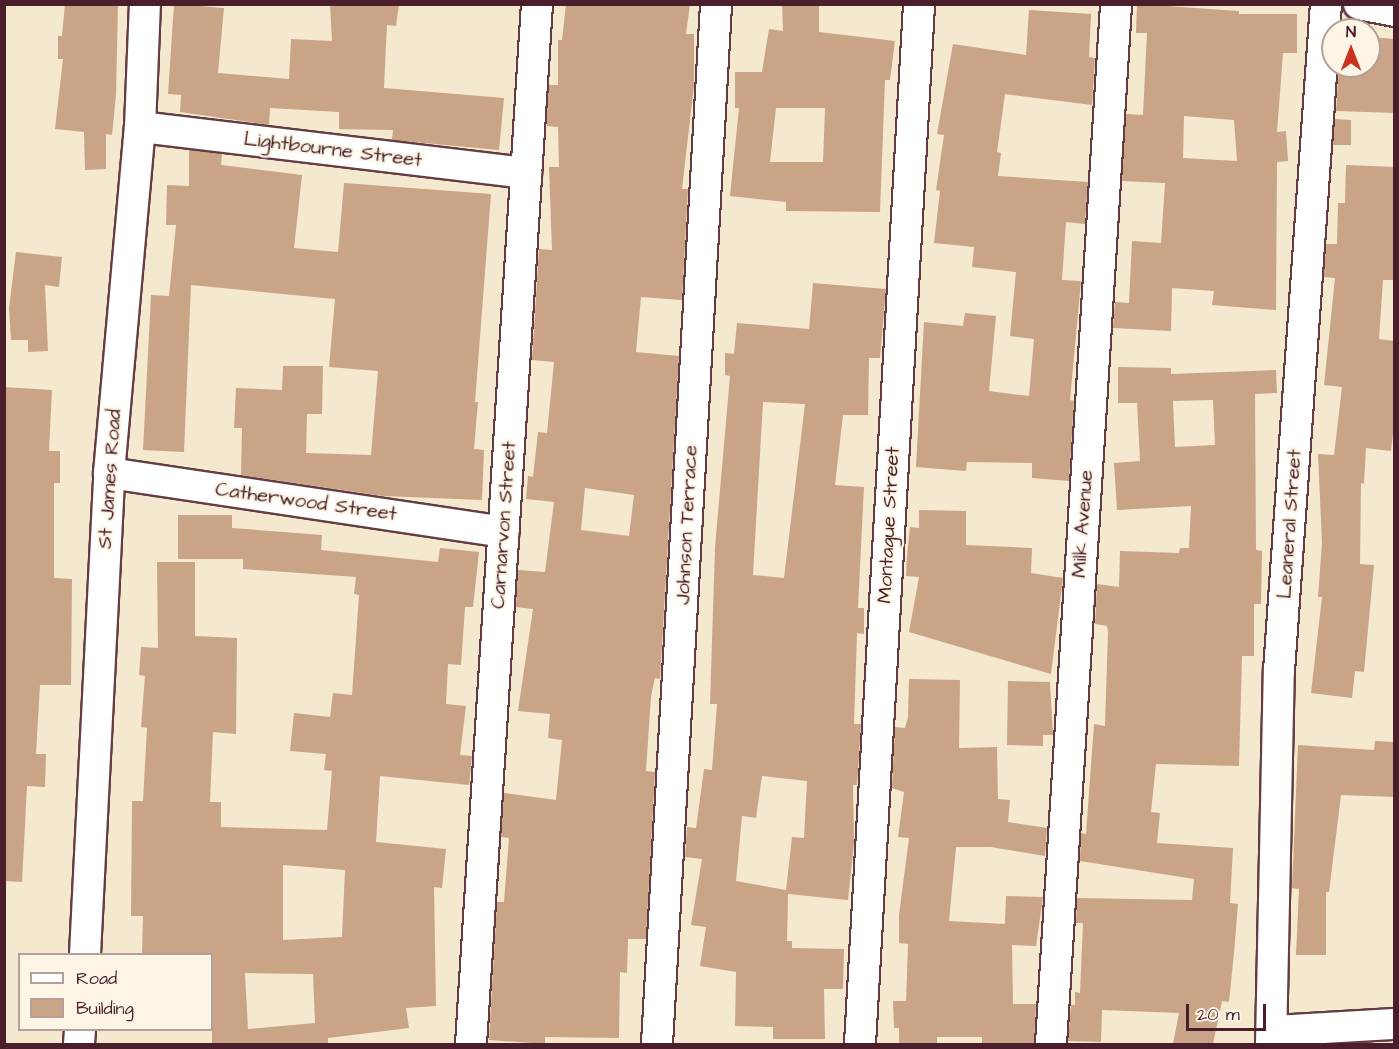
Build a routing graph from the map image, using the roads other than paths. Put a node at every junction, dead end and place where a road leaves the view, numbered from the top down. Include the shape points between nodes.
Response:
1 (145, 4) edge
2 (537, 4) edge
3 (716, 4) edge
4 (919, 4) edge
5 (1116, 4) edge
6 (1326, 4) edge
7 (1359, 4) edge
8 (1395, 11) edge
9 (140, 127) junction
10 (526, 174) junction
11 (109, 473) junction
12 (504, 532) junction
13 (85, 953) edge
14 (1395, 1024) edge
15 (1272, 1038) edge
16 (471, 1044) edge
17 (657, 1044) edge
18 (860, 1044) edge
19 (1051, 1044) edge

1 - 9 street, St James Road
2 - 10 street, Carnarvon Street
3 - 17 street, Johnson Terrace
4 - 18 street, Montague Street
5 - 19 street, Milk Avenue
6 - 15 street, Leaneral Street via 1279,671
7 - 8 street
9 - 10 street, Lightbourne Street
9 - 11 street, St James Road
10 - 12 street, Carnarvon Street
11 - 12 street, Catherwood Street
11 - 13 street, St James Road
12 - 16 street, Carnarvon Street
14 - 15 street

